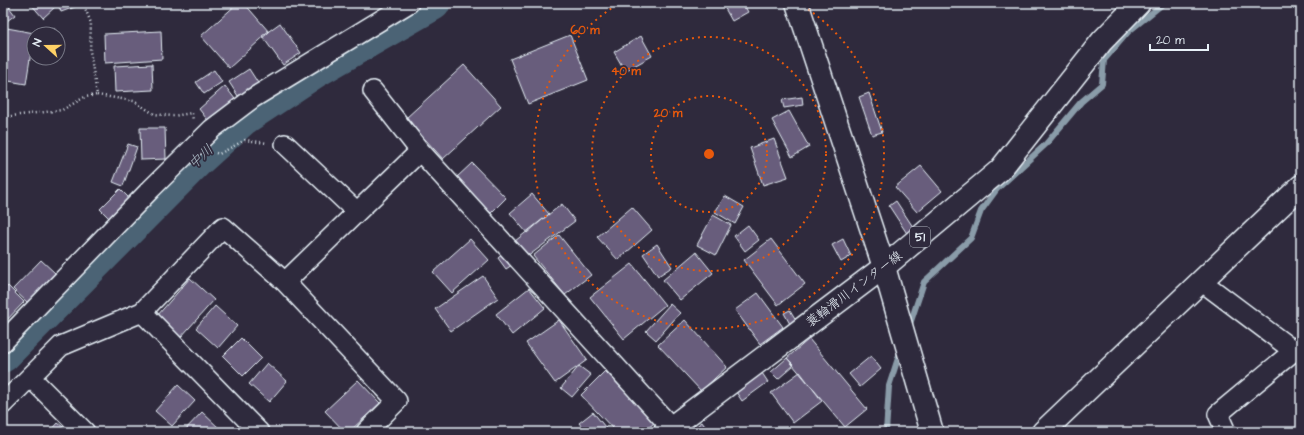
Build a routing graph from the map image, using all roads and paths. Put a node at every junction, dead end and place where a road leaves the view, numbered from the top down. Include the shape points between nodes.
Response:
1 (83, 3) edge
2 (409, 3) edge
3 (798, 3) edge
4 (1139, 3) edge
5 (373, 91) dead end
6 (3, 117) edge
7 (284, 144) dead end
8 (420, 151) junction
9 (1301, 186) edge
10 (357, 212) junction
11 (884, 267) junction
12 (1201, 281) junction
13 (284, 282) junction
14 (142, 312) junction
15 (3, 342) edge
16 (1297, 348) edge
17 (30, 377) junction
18 (3, 404) edge
19 (668, 430) edge
20 (85, 432) edge
21 (259, 432) edge
22 (366, 432) edge
23 (932, 432) edge
24 (1044, 432) edge
25 (1226, 432) edge

1 - 6 path via 91,23 90,51 97,95 85,97 62,110
2 - 15 street via 253,98 212,129
3 - 11 street
4 - 11 street, 蓑輪滑川インター線 / 51 via 1102,41 1000,170
5 - 8 street
7 - 10 street
8 - 10 street
8 - 19 street
9 - 12 street
10 - 13 street
11 - 19 street, 蓑輪滑川インター線 / 51
11 - 23 street
12 - 16 street
12 - 24 street
13 - 14 street via 223,227
13 - 22 street via 397,400
14 - 17 street via 61,346
14 - 21 street
16 - 25 street via 1218,414
17 - 18 street
17 - 20 street

